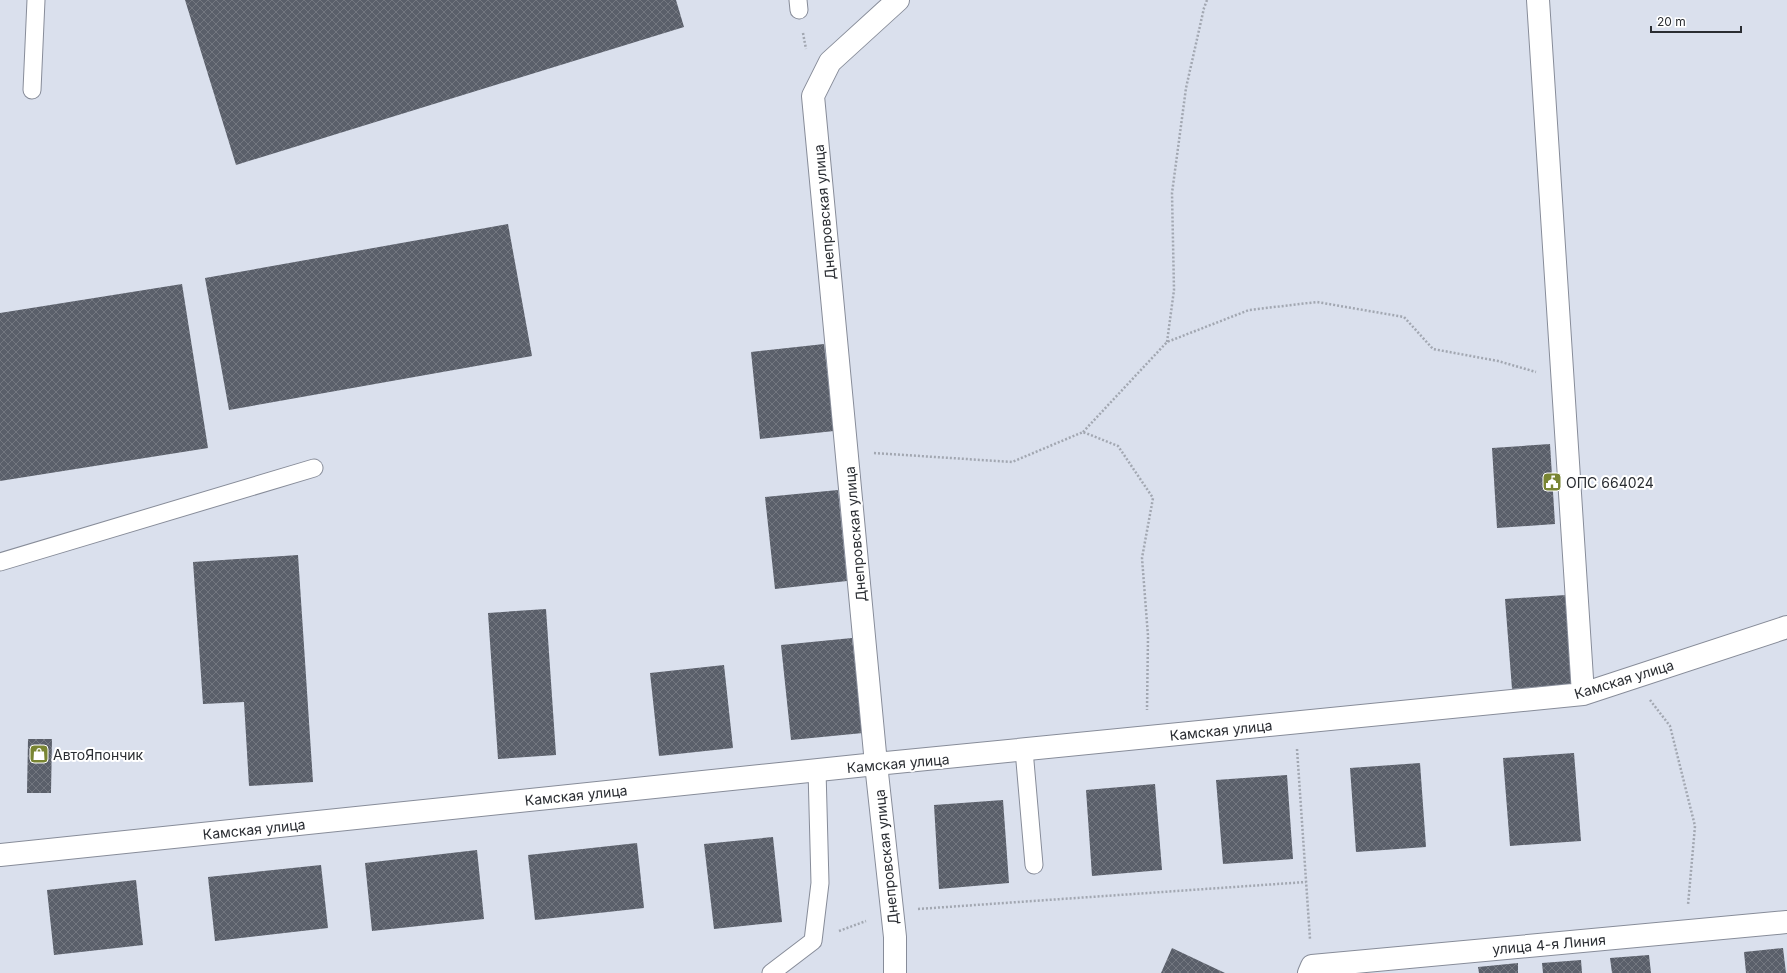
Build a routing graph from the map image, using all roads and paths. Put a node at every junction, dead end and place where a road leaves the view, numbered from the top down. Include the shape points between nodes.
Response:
1 (36, 0) edge
2 (898, 0) edge
3 (1207, 0) edge
4 (1538, 0) edge
5 (32, 90) dead end
6 (1167, 342) junction
7 (1563, 380) junction
8 (1083, 432) junction
9 (847, 451) junction
10 (314, 468) dead end
11 (0, 562) edge
12 (1787, 627) edge
13 (1632, 677) junction
14 (1583, 694) junction
15 (1295, 723) junction
16 (1146, 738) junction
17 (1024, 750) junction
18 (876, 764) junction
19 (817, 770) junction
20 (0, 855) edge
21 (1034, 865) dead end
22 (1306, 882) junction
23 (892, 912) junction
24 (1787, 922) edge
25 (1686, 932) junction
26 (813, 941) junction
27 (1310, 969) edge
28 (771, 973) edge
29 (895, 973) edge

1 - 5 lane
2 - 9 street, Днепровская улица via 830,62 813,96
3 - 6 path via 1186,88 1172,193 1174,290
4 - 7 street
6 - 7 path via 1249,310 1316,302 1404,317 1433,349 1498,361
6 - 8 path
7 - 14 street
8 - 9 path via 1012,462
8 - 16 path via 1118,446 1153,498 1142,558 1148,636
9 - 18 street, Днепровская улица
10 - 11 lane
12 - 13 street, Камская улица
13 - 14 street, Камская улица
13 - 25 path via 1670,726 1695,826
14 - 15 street, Камская улица
15 - 16 street, Камская улица
15 - 22 path
16 - 17 street, Камская улица
17 - 18 street, Камская улица
17 - 21 lane
18 - 19 street, Камская улица
18 - 23 street, Днепровская улица
19 - 20 street, Камская улица
19 - 26 lane via 820,883
22 - 23 path
22 - 27 path
23 - 26 path
23 - 29 street, Днепровская улица
24 - 25 street, улица 4-я Линия
25 - 27 street, улица 4-я Линия
26 - 28 lane

